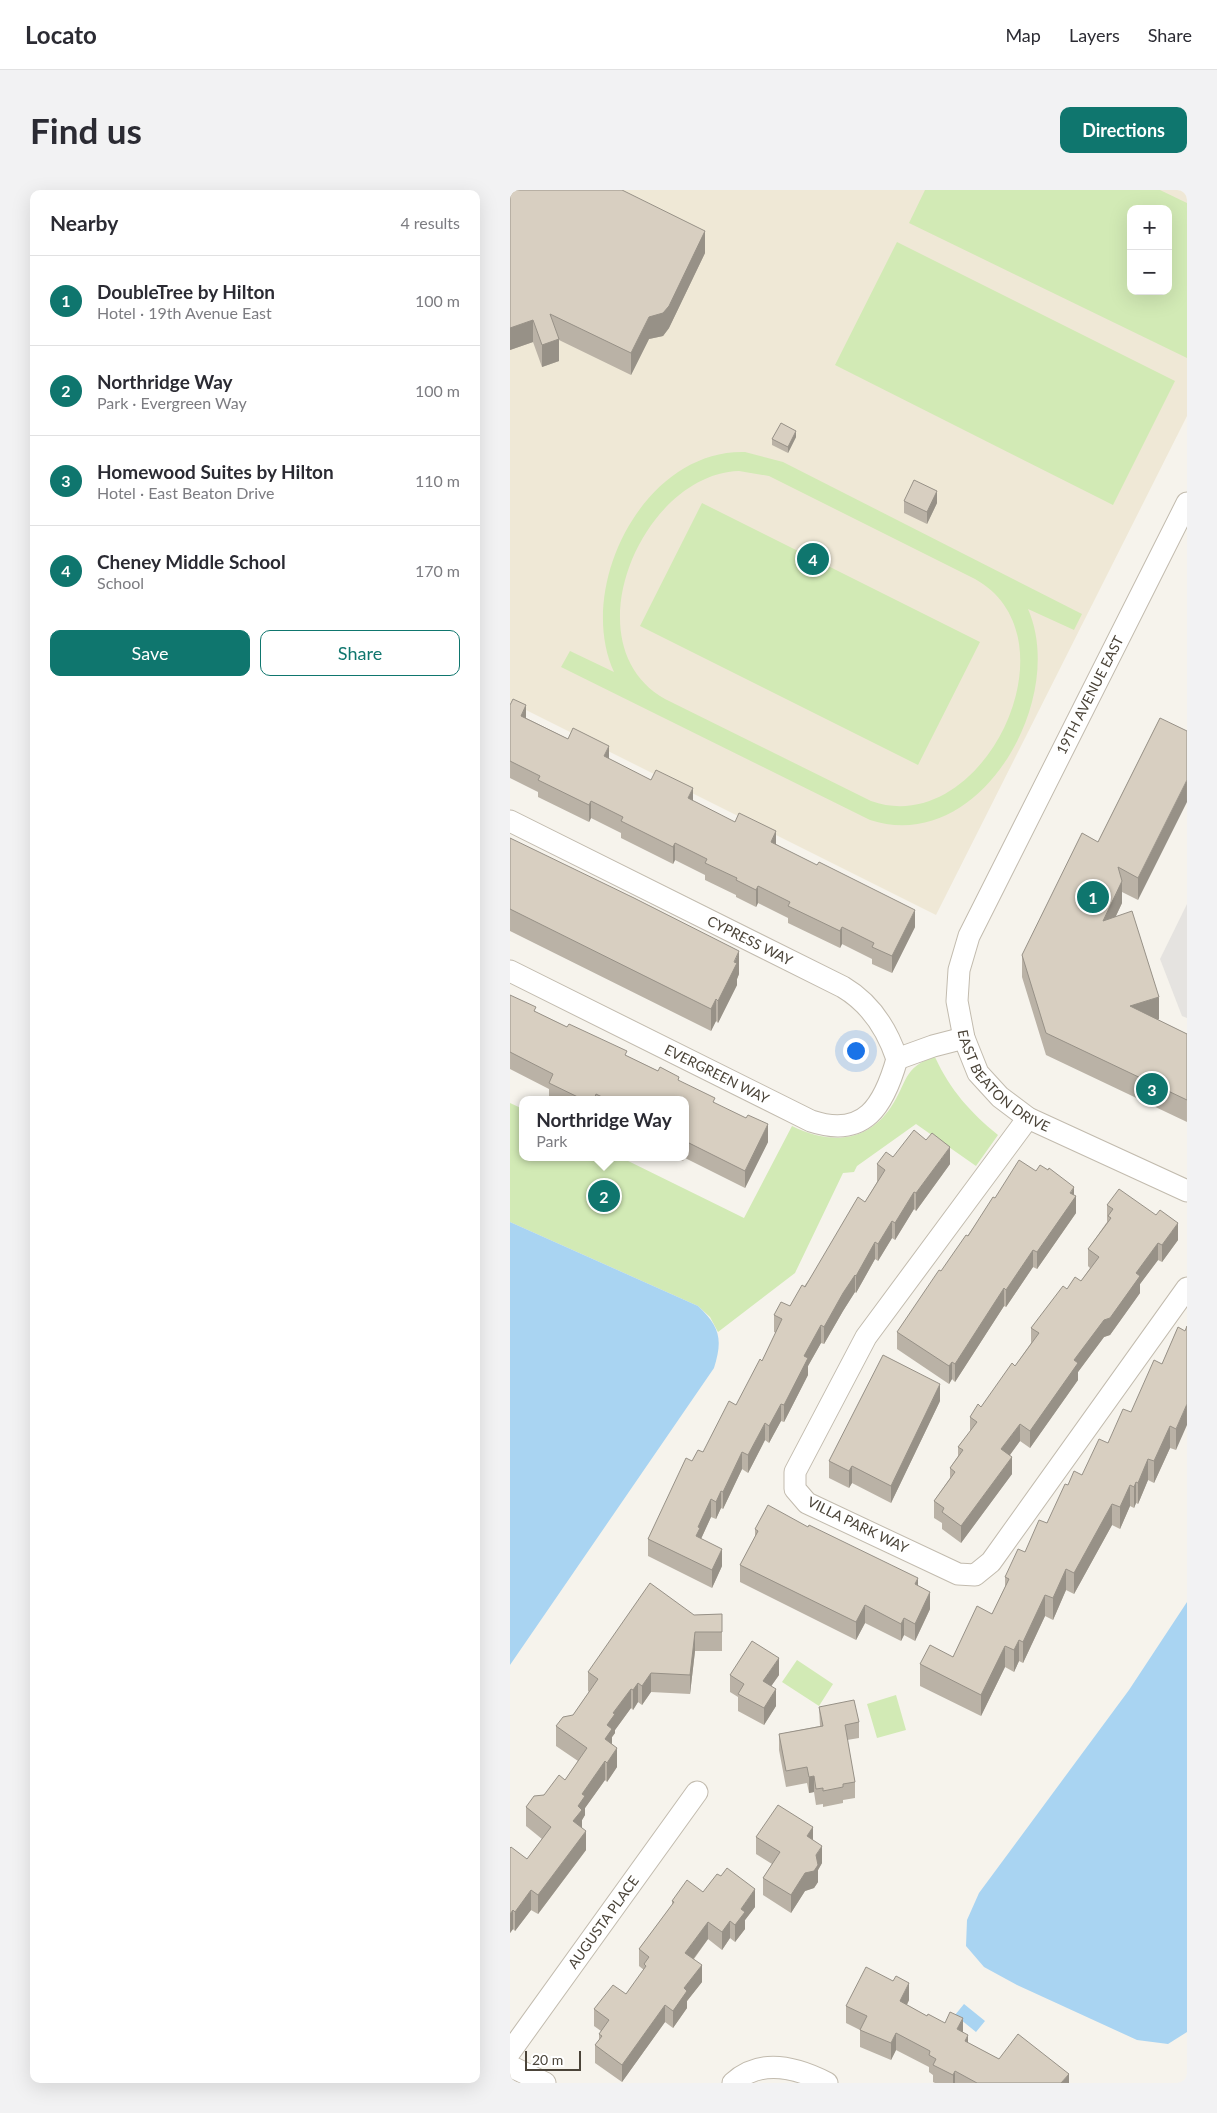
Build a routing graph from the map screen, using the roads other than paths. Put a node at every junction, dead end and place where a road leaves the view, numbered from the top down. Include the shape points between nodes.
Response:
1 (1187, 503) edge
2 (510, 820) edge
3 (993, 886) joint
4 (510, 971) edge
5 (964, 1038) junction
6 (897, 1059) junction
7 (1028, 1118) junction
8 (1187, 1191) edge
9 (1187, 1288) edge
10 (697, 1792) dead end
11 (510, 2052) edge
12 (510, 2066) edge
13 (544, 2083) edge
14 (734, 2083) edge
15 (828, 2083) edge

1 - 3 street, 19TH AVENUE EAST
2 - 6 street, CYPRESS WAY via 857,995 872,1011
3 - 5 street, EAST BEATON DRIVE via 969,936 959,970 957,1002
4 - 6 street, EVERGREEN WAY via 811,1121 829,1127 844,1127 866,1117 880,1103 889,1087
5 - 6 street
5 - 7 street, EAST BEATON DRIVE via 978,1073 1000,1097
7 - 8 street, EAST BEATON DRIVE
7 - 9 street, VILLA PARK WAY via 866,1338 795,1472 795,1489 807,1503 958,1574 975,1574 991,1562
10 - 11 street, AUGUSTA PLACE
12 - 13 street
14 - 15 street via 741,2076 768,2067 793,2068

